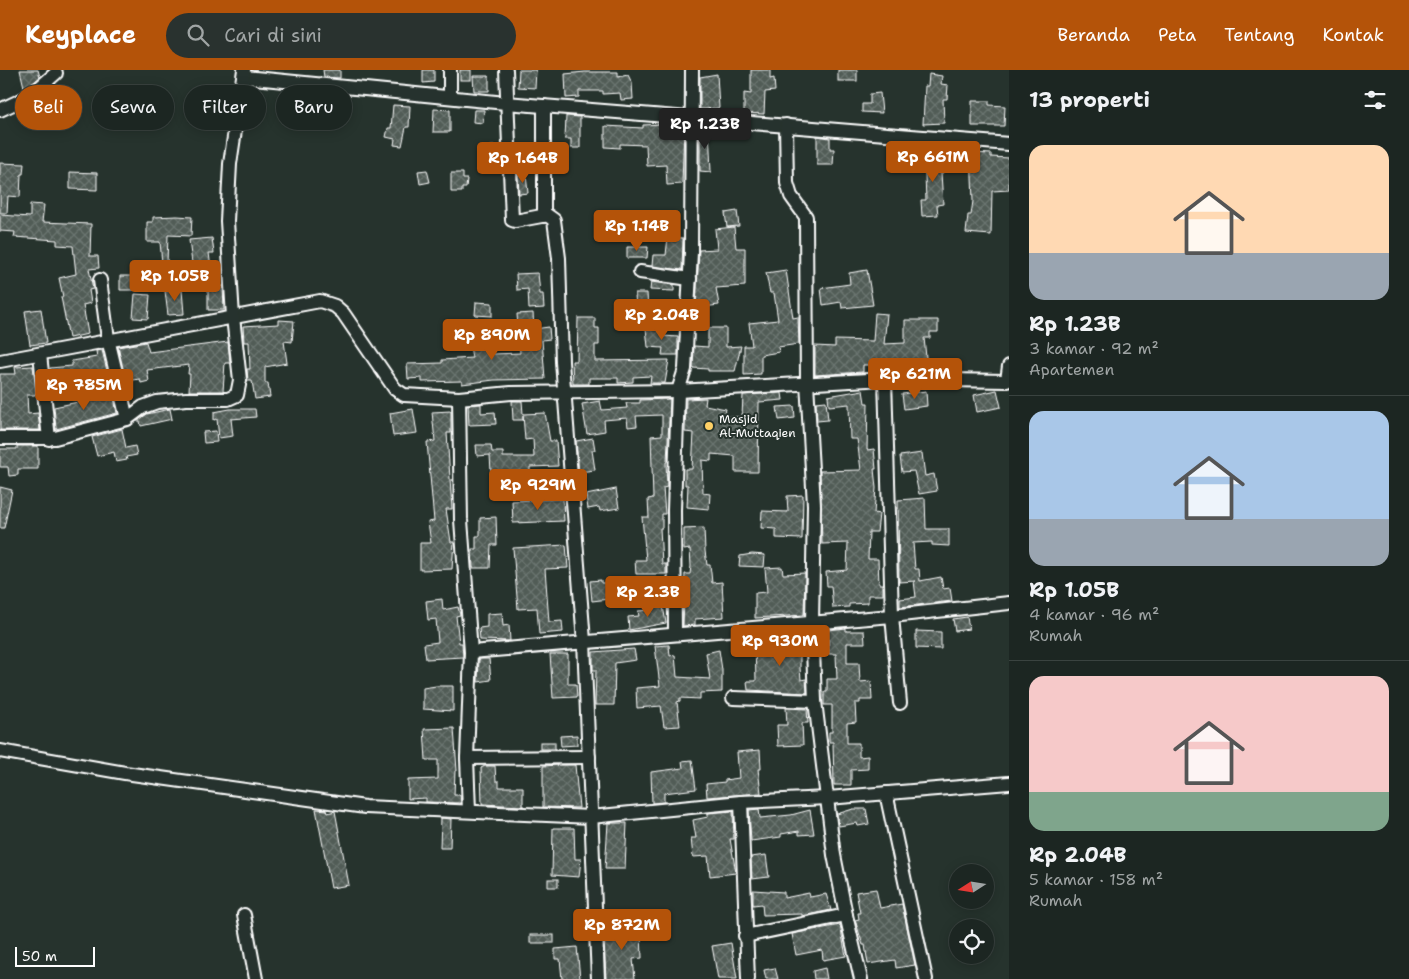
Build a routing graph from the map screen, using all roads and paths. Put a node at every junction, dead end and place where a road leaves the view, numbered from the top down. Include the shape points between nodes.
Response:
1 (450, 70) edge
2 (506, 70) edge
3 (692, 70) edge
4 (56, 73) dead end
5 (244, 73) edge
6 (450, 96) junction
7 (506, 103) junction
8 (544, 106) junction
9 (0, 110) edge
10 (690, 116) junction
11 (786, 125) junction
12 (1009, 144) edge
13 (544, 216) junction
14 (640, 272) dead end
15 (690, 279) junction
16 (100, 280) dead end
17 (233, 317) junction
18 (108, 340) junction
19 (40, 354) junction
20 (0, 361) edge
21 (1009, 366) edge
22 (886, 379) junction
23 (807, 382) junction
24 (1008, 384) edge
25 (564, 391) junction
26 (678, 391) junction
27 (459, 398) junction
28 (127, 419) junction
29 (0, 438) edge
30 (49, 439) junction
31 (1009, 603) edge
32 (892, 616) junction
33 (812, 623) junction
34 (675, 634) junction
35 (584, 642) junction
36 (471, 652) junction
37 (733, 698) dead end
38 (815, 701) junction
39 (900, 703) dead end
40 (0, 751) edge
41 (589, 757) junction
42 (467, 758) junction
43 (1009, 783) edge
44 (886, 793) junction
45 (828, 798) junction
46 (741, 802) junction
47 (468, 812) junction
48 (590, 817) junction
49 (244, 915) dead end
50 (846, 915) junction
51 (745, 936) junction
52 (256, 979) edge
53 (598, 979) edge
54 (748, 979) edge
55 (860, 979) edge
56 (926, 979) edge

1 - 6 street
2 - 7 street
3 - 10 street
4 - 9 street via 30,96
5 - 6 street
5 - 17 street via 228,194
6 - 7 street
7 - 8 street
7 - 13 street via 512,220
8 - 10 street
8 - 13 street
10 - 11 street
10 - 15 street
11 - 12 street
11 - 23 street via 787,183 791,196 806,217
13 - 25 street via 551,217 555,225 559,258
14 - 15 street
15 - 26 street via 685,369
16 - 18 street
17 - 18 street
17 - 27 street via 313,302 327,303 340,308 399,392
17 - 28 street via 240,380 237,394 228,399 157,402
18 - 19 street
18 - 28 street
19 - 20 street
19 - 30 street
21 - 24 street
22 - 23 street
22 - 24 street
22 - 32 street
23 - 26 street
23 - 33 street via 814,505
25 - 26 street
25 - 27 street
25 - 35 street
26 - 34 street via 674,510
27 - 36 street via 461,520
28 - 30 street
29 - 30 street
31 - 32 street
32 - 33 street
32 - 39 street
33 - 34 street
33 - 38 street
34 - 35 street
35 - 36 street
35 - 41 street
36 - 42 street
37 - 38 street
38 - 45 street
40 - 47 street via 125,773 364,807
41 - 42 street
41 - 48 street
42 - 47 street
43 - 44 street
44 - 45 street
44 - 56 street
45 - 46 street
45 - 50 street via 834,855
46 - 48 street
46 - 51 street
47 - 48 street
48 - 53 street
49 - 52 street
50 - 51 street
50 - 55 street
51 - 54 street

